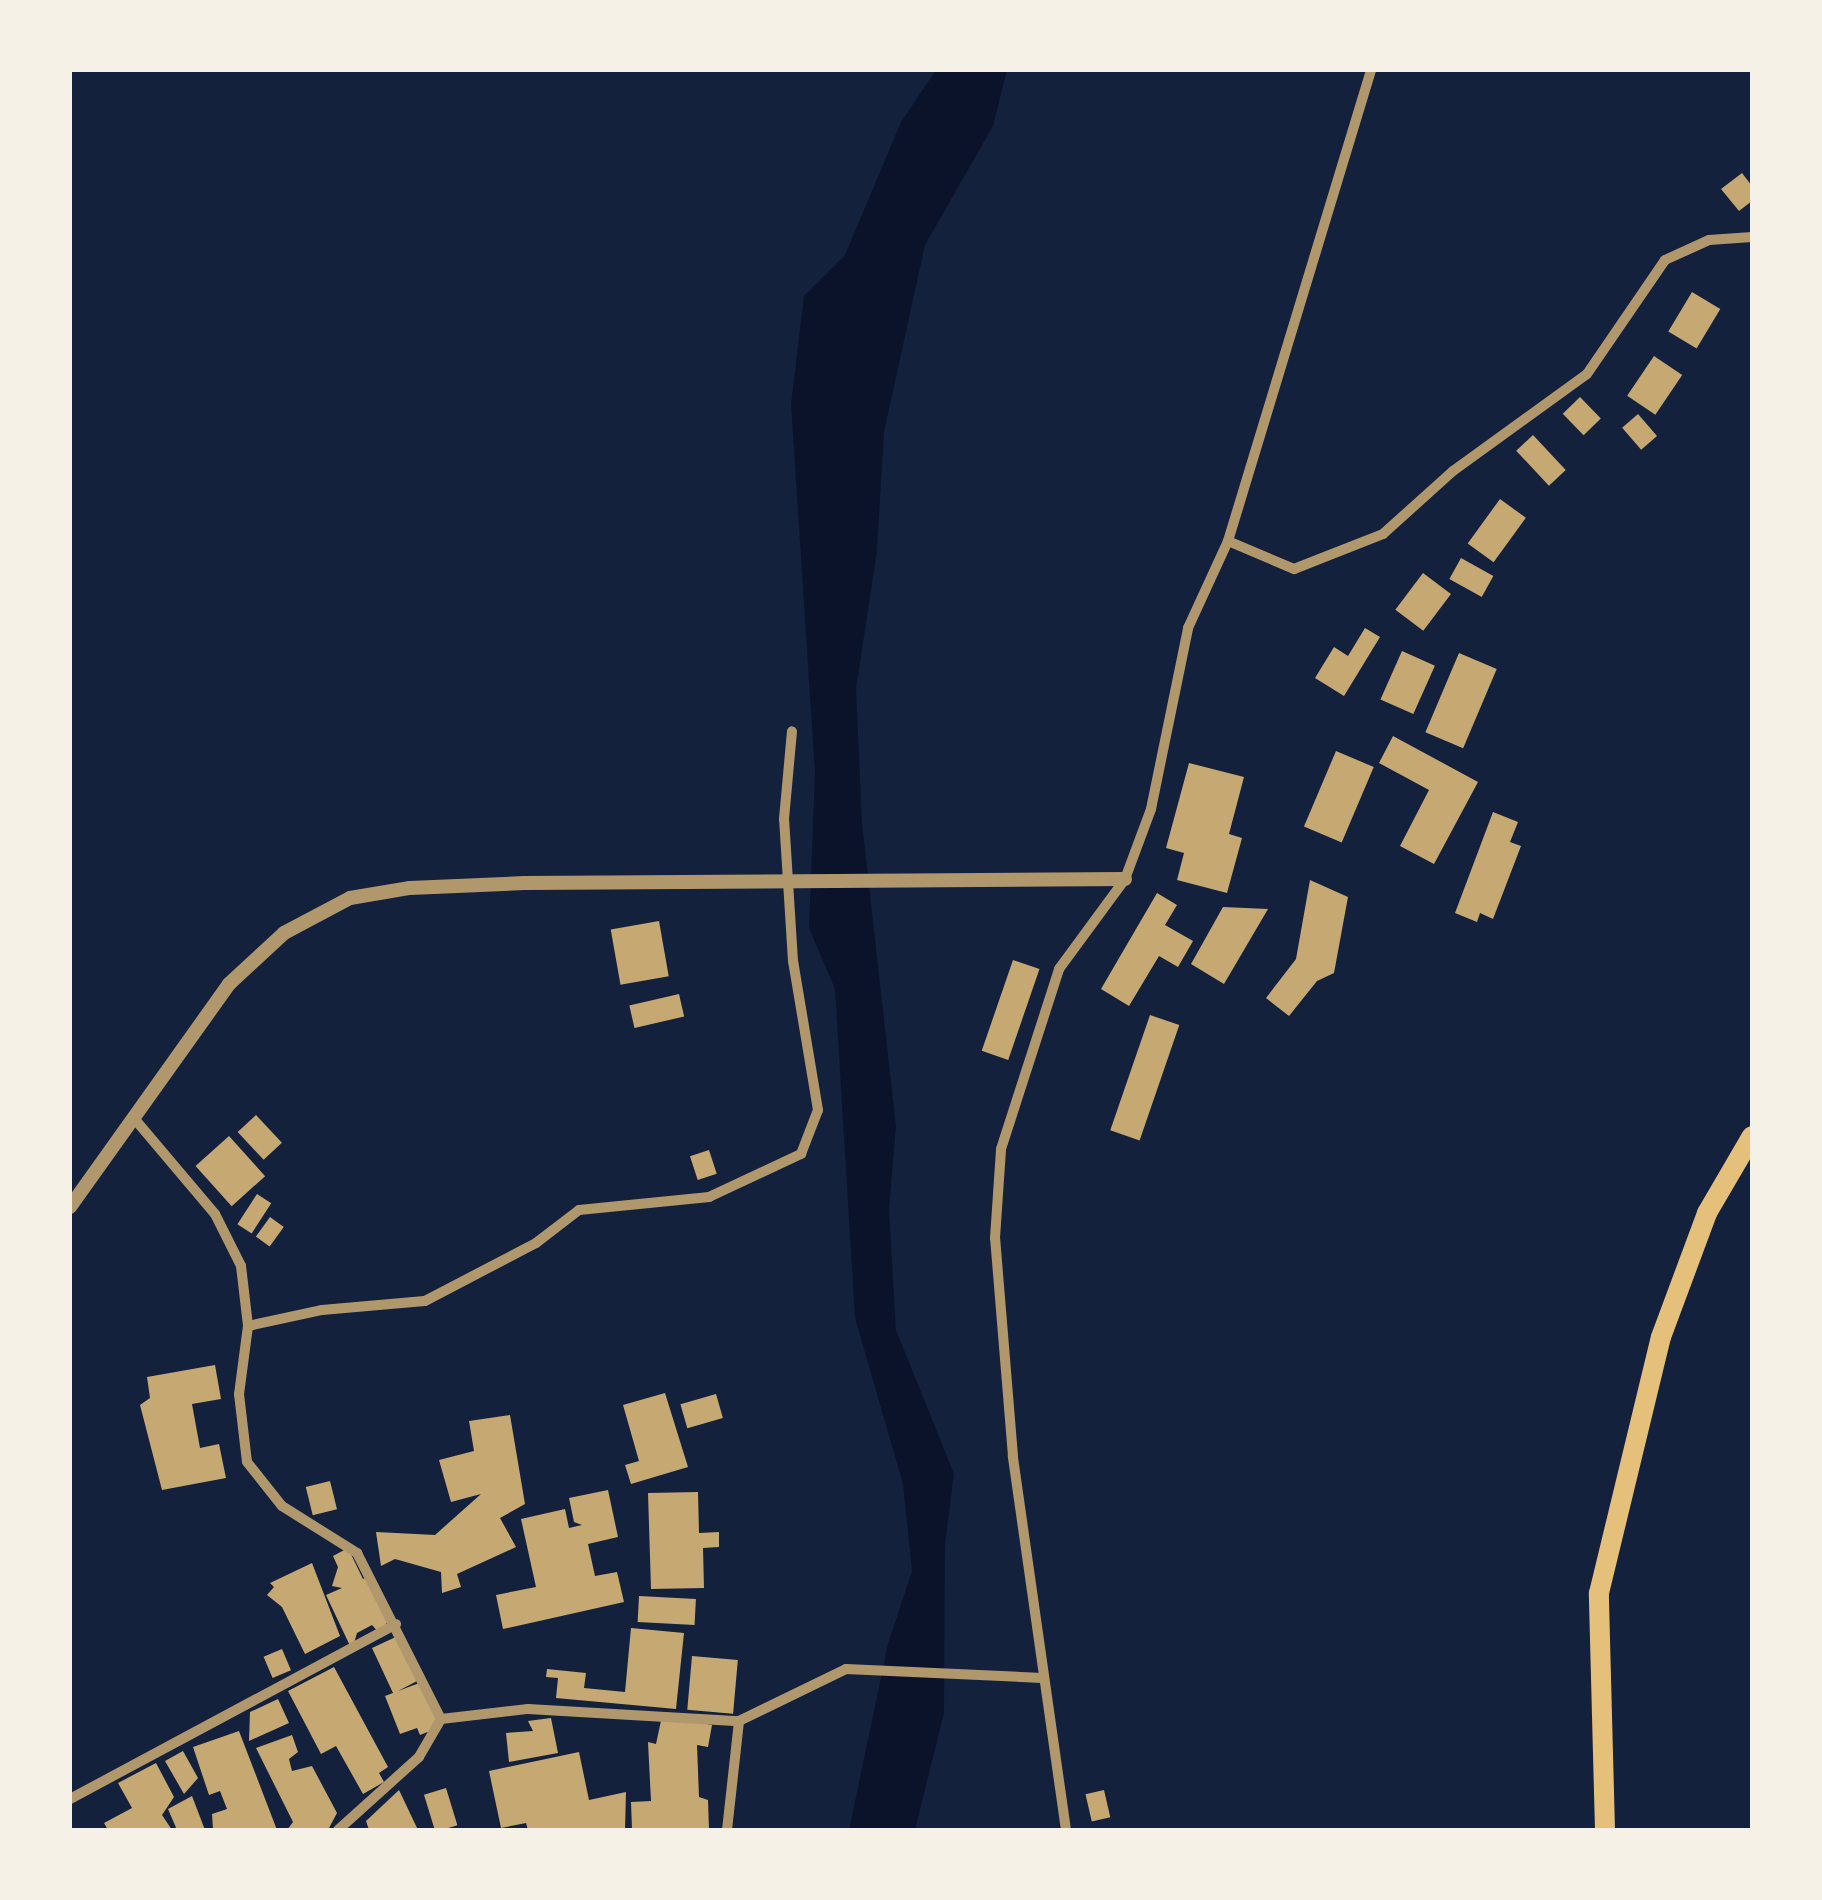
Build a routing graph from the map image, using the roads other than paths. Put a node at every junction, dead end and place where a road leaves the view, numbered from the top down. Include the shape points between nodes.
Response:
1 (1371, 70) edge
2 (1752, 237) edge
3 (1228, 541) junction
4 (792, 730) dead end
5 (1125, 879) junction
6 (788, 882) junction
7 (133, 1117) junction
8 (1752, 1136) edge
9 (70, 1207) edge
10 (248, 1326) junction
11 (396, 1624) junction
12 (1042, 1678) junction
13 (441, 1719) junction
14 (739, 1721) junction
15 (70, 1799) edge
16 (338, 1830) edge
17 (726, 1830) edge
18 (1066, 1830) edge
19 (1605, 1830) edge

1 - 3 street
2 - 3 street via 1709,240 1665,260 1586,374 1454,470 1383,534 1294,569
3 - 5 street via 1188,628 1151,809
4 - 6 street via 784,820
5 - 6 street
5 - 12 street via 1059,968 1001,1149 996,1238 1013,1456
6 - 7 street via 524,883 350,898 284,933 229,984
6 - 10 street via 793,961 818,1110 801,1154 709,1197 579,1210 536,1244 425,1301 322,1310
7 - 9 street
7 - 10 street via 215,1214 241,1266
8 - 19 highway via 1708,1213 1661,1338 1599,1594
10 - 11 street via 239,1394 248,1462 282,1506 357,1553
11 - 13 street
11 - 15 street
12 - 14 street via 846,1669
12 - 18 street
13 - 14 street via 528,1709
13 - 16 street via 418,1757
14 - 17 street

